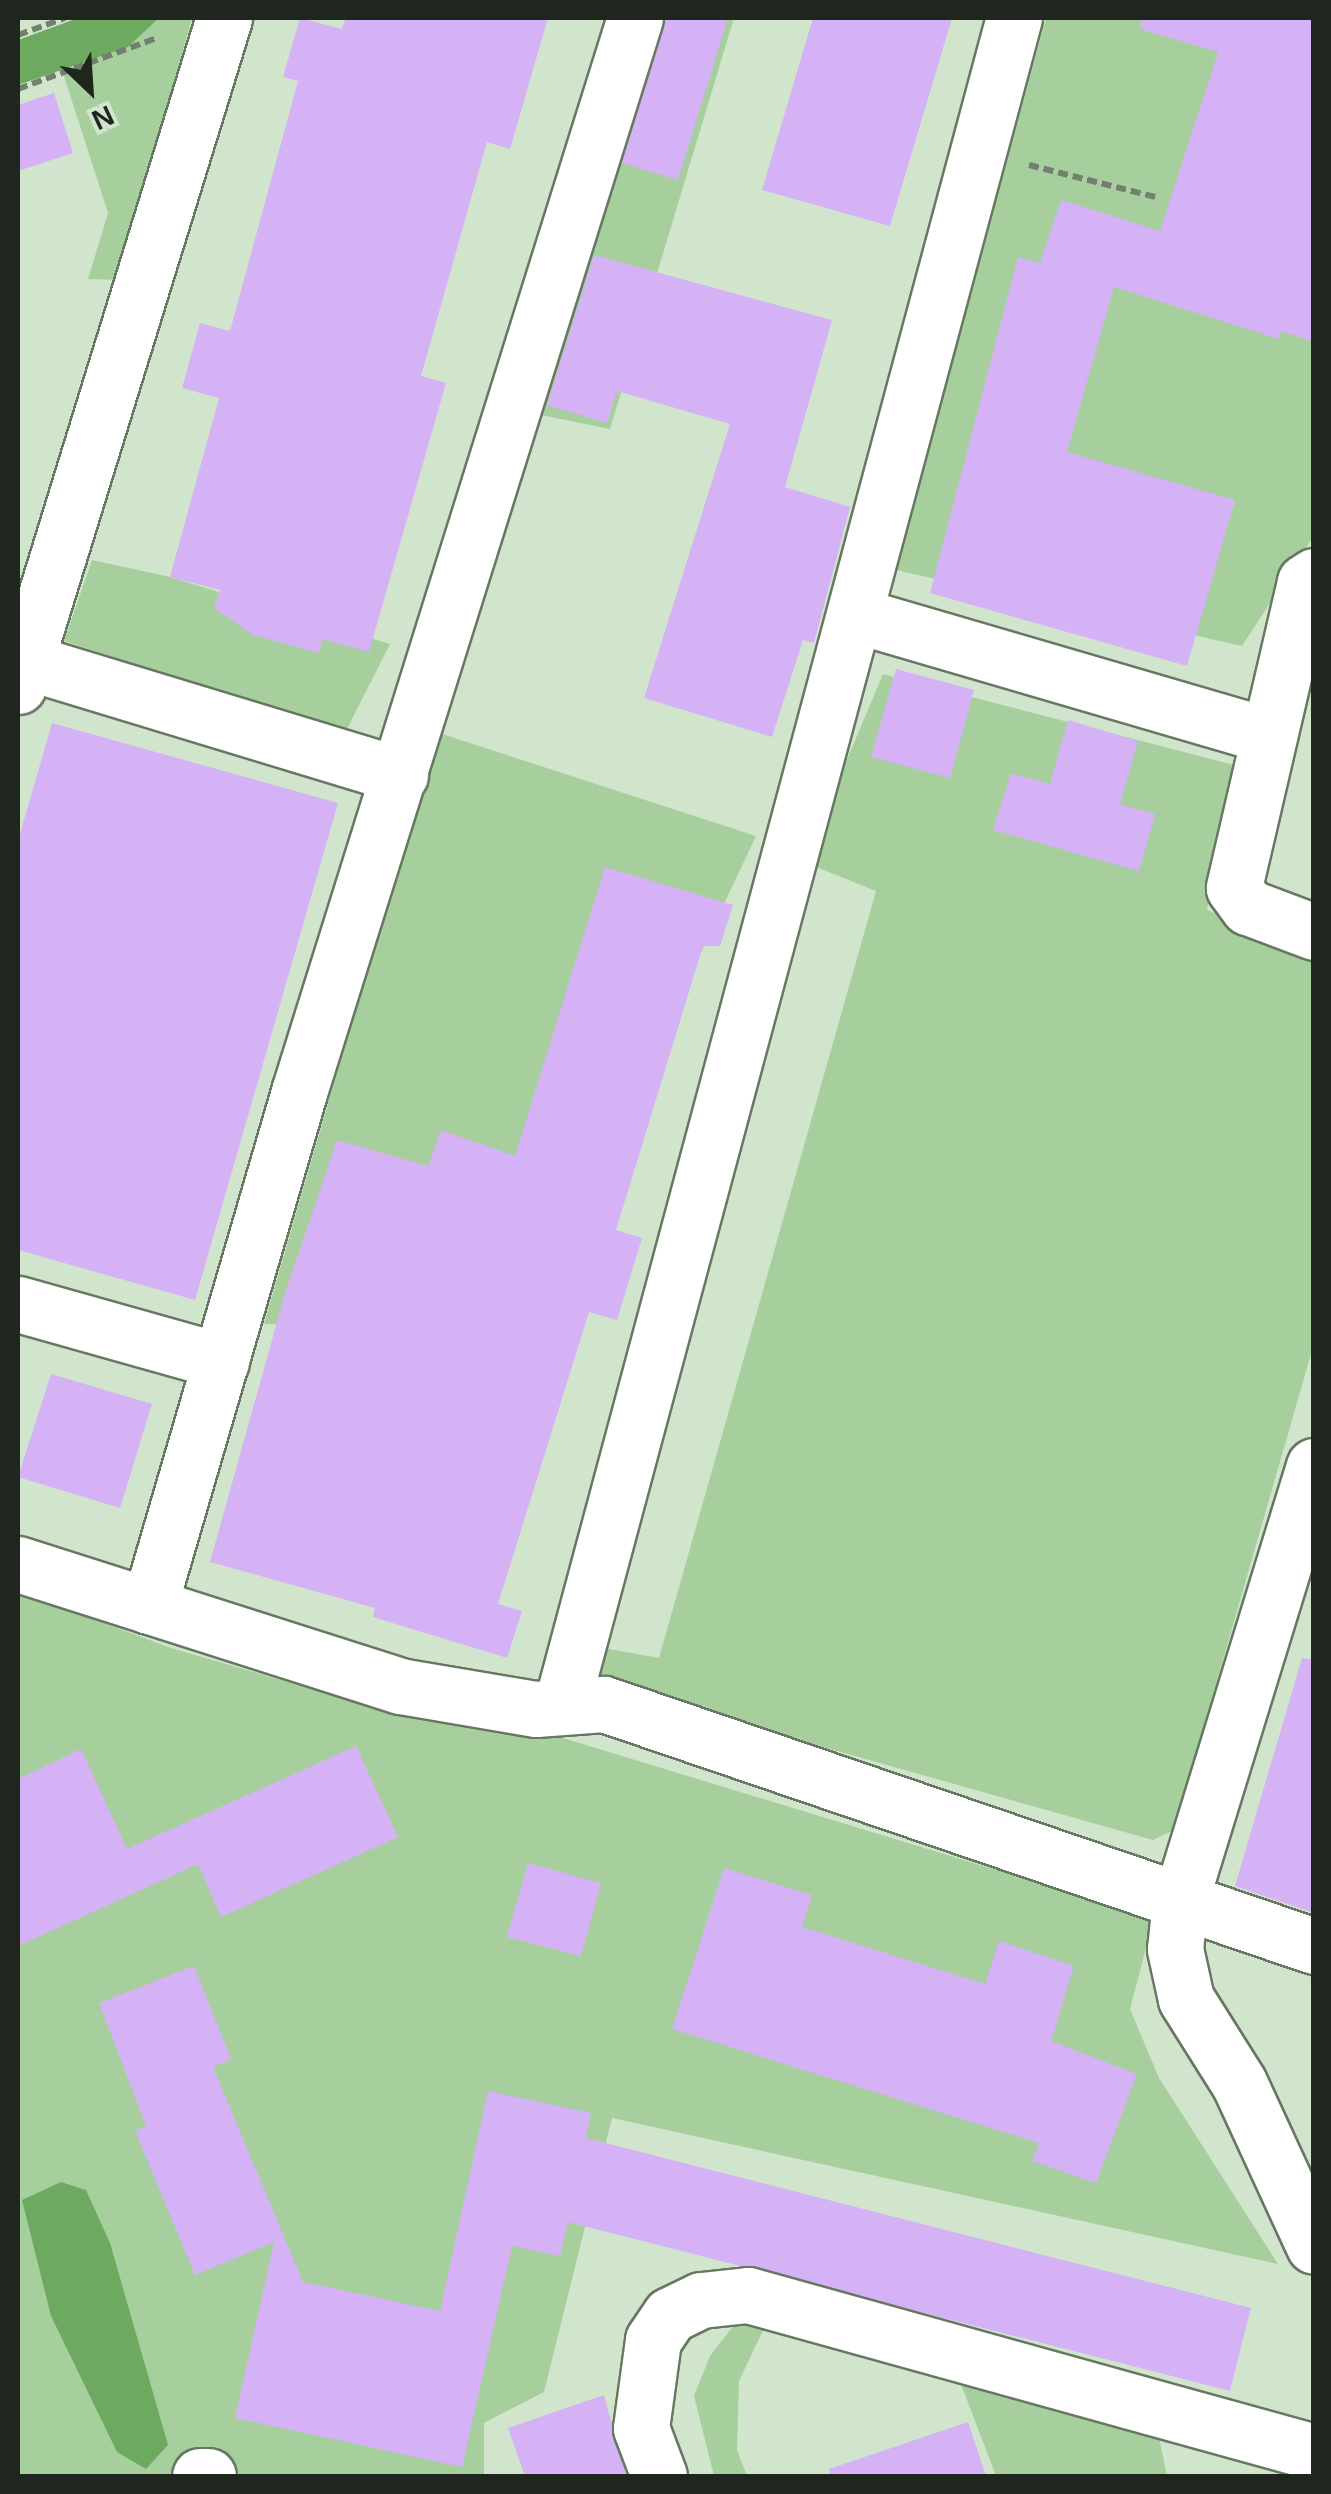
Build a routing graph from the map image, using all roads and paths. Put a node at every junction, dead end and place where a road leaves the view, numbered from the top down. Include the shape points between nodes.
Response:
1 (65, 18) edge
2 (224, 18) edge
3 (635, 18) edge
4 (1014, 18) edge
5 (164, 32) dead end
6 (18, 35) edge
7 (18, 88) edge
8 (979, 152) junction
9 (1159, 198) dead end
10 (1314, 576) edge
11 (30, 599) edge
12 (856, 614) junction
13 (21, 674) edge
14 (1269, 736) junction
15 (400, 775) junction
16 (1314, 932) edge
17 (18, 1304) edge
18 (221, 1361) junction
19 (1314, 1466) edge
20 (18, 1564) edge
21 (149, 1606) junction
22 (562, 1707) junction
23 (1180, 1901) junction
24 (1314, 1946) edge
25 (1314, 2246) edge
26 (1314, 2452) edge
27 (200, 2476) edge
28 (208, 2476) edge
29 (658, 2476) edge

1 - 6 path
2 - 11 street
3 - 15 street
4 - 8 street
5 - 7 path
8 - 9 path
8 - 12 street
10 - 14 street via 1306,582
11 - 13 street
12 - 14 street
12 - 22 street
13 - 15 street
14 - 16 street via 1234,888 1248,907
15 - 18 street
17 - 18 street
18 - 21 street
19 - 23 street
20 - 21 street
21 - 22 street via 400,1686 536,1709
22 - 23 street via 604,1704
23 - 24 street
23 - 25 street via 1175,1950 1186,2000 1239,2083
26 - 29 street via 748,2295 670,2315 653,2340 641,2428
27 - 28 street

